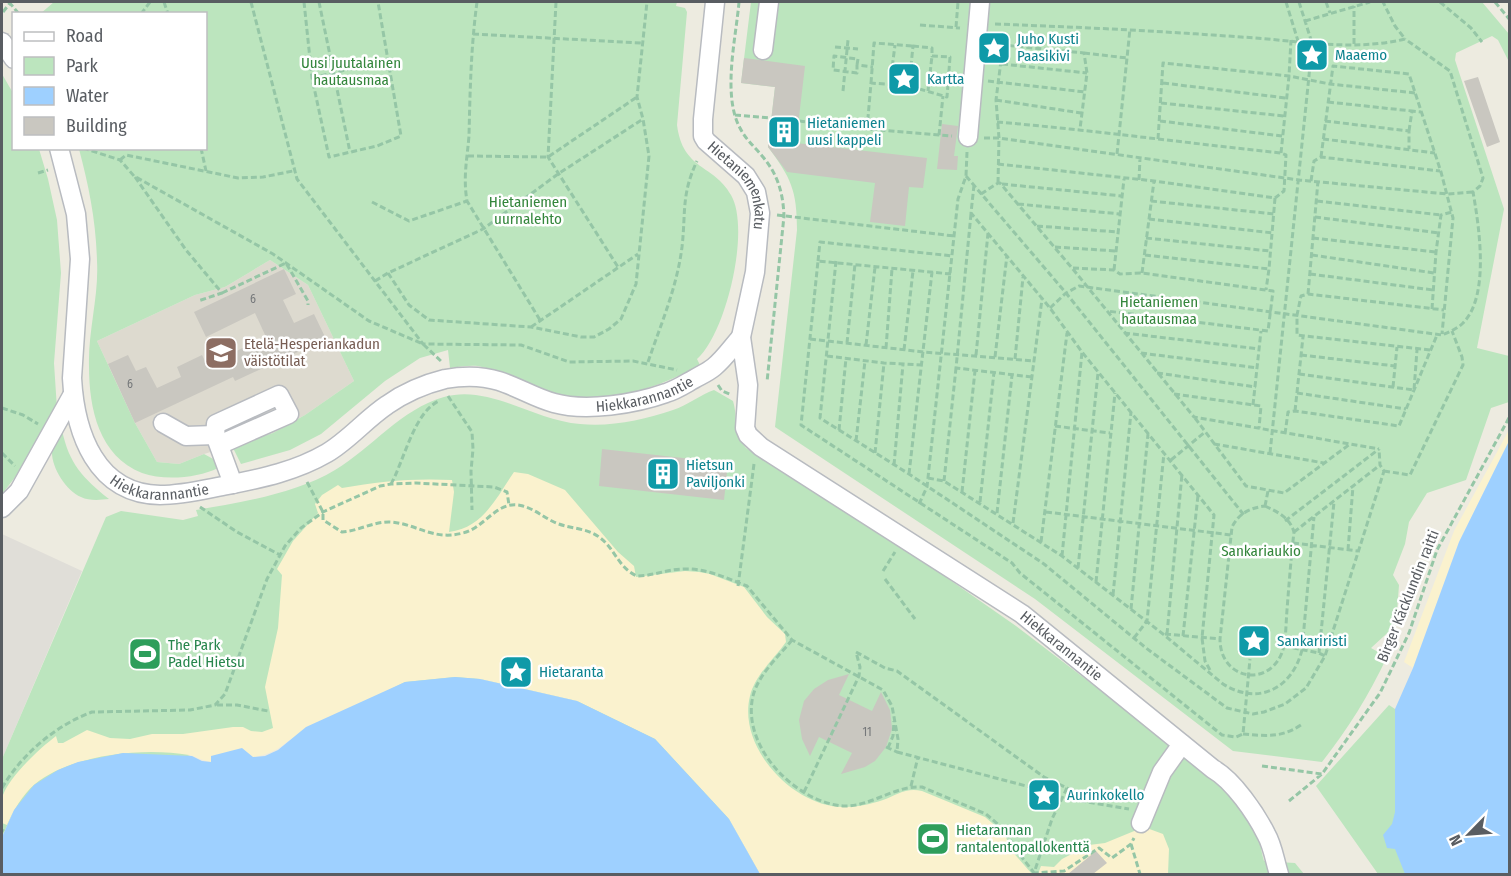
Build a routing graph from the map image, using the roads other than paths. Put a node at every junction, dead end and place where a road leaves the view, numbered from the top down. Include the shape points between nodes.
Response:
1 (715, 2) edge
2 (769, 2) edge
3 (980, 2) edge
4 (2, 42) edge
5 (763, 50) dead end
6 (12, 56) edge
7 (968, 137) road end
8 (60, 150) edge
9 (741, 337) junction
10 (74, 394) junction
11 (163, 423) dead end
12 (233, 484) junction
13 (2, 508) edge
14 (1182, 744) junction
15 (1144, 816) road end
16 (1279, 874) edge

1 - 9 street, Hietaniemenkatu via 703,136 746,176 756,192 760,213 755,272
2 - 5 street
3 - 7 street
4 - 6 street
8 - 10 street, Hiekkarannantie via 76,214 80,259
9 - 12 street, Hiekkarannantie via 710,371 668,393 619,404 556,404 499,381 478,377 446,380 416,389 386,405 328,452 299,468
9 - 14 street, Hiekkarannantie via 748,386 745,428 761,447 1022,614
10 - 12 street, Hiekkarannantie via 89,452 107,476 122,485 160,495
10 - 13 street via 19,491
11 - 12 street via 186,436 217,440
14 - 15 street via 1162,772
14 - 16 street, Hiekkarannantie via 1221,773 1244,800 1267,835

